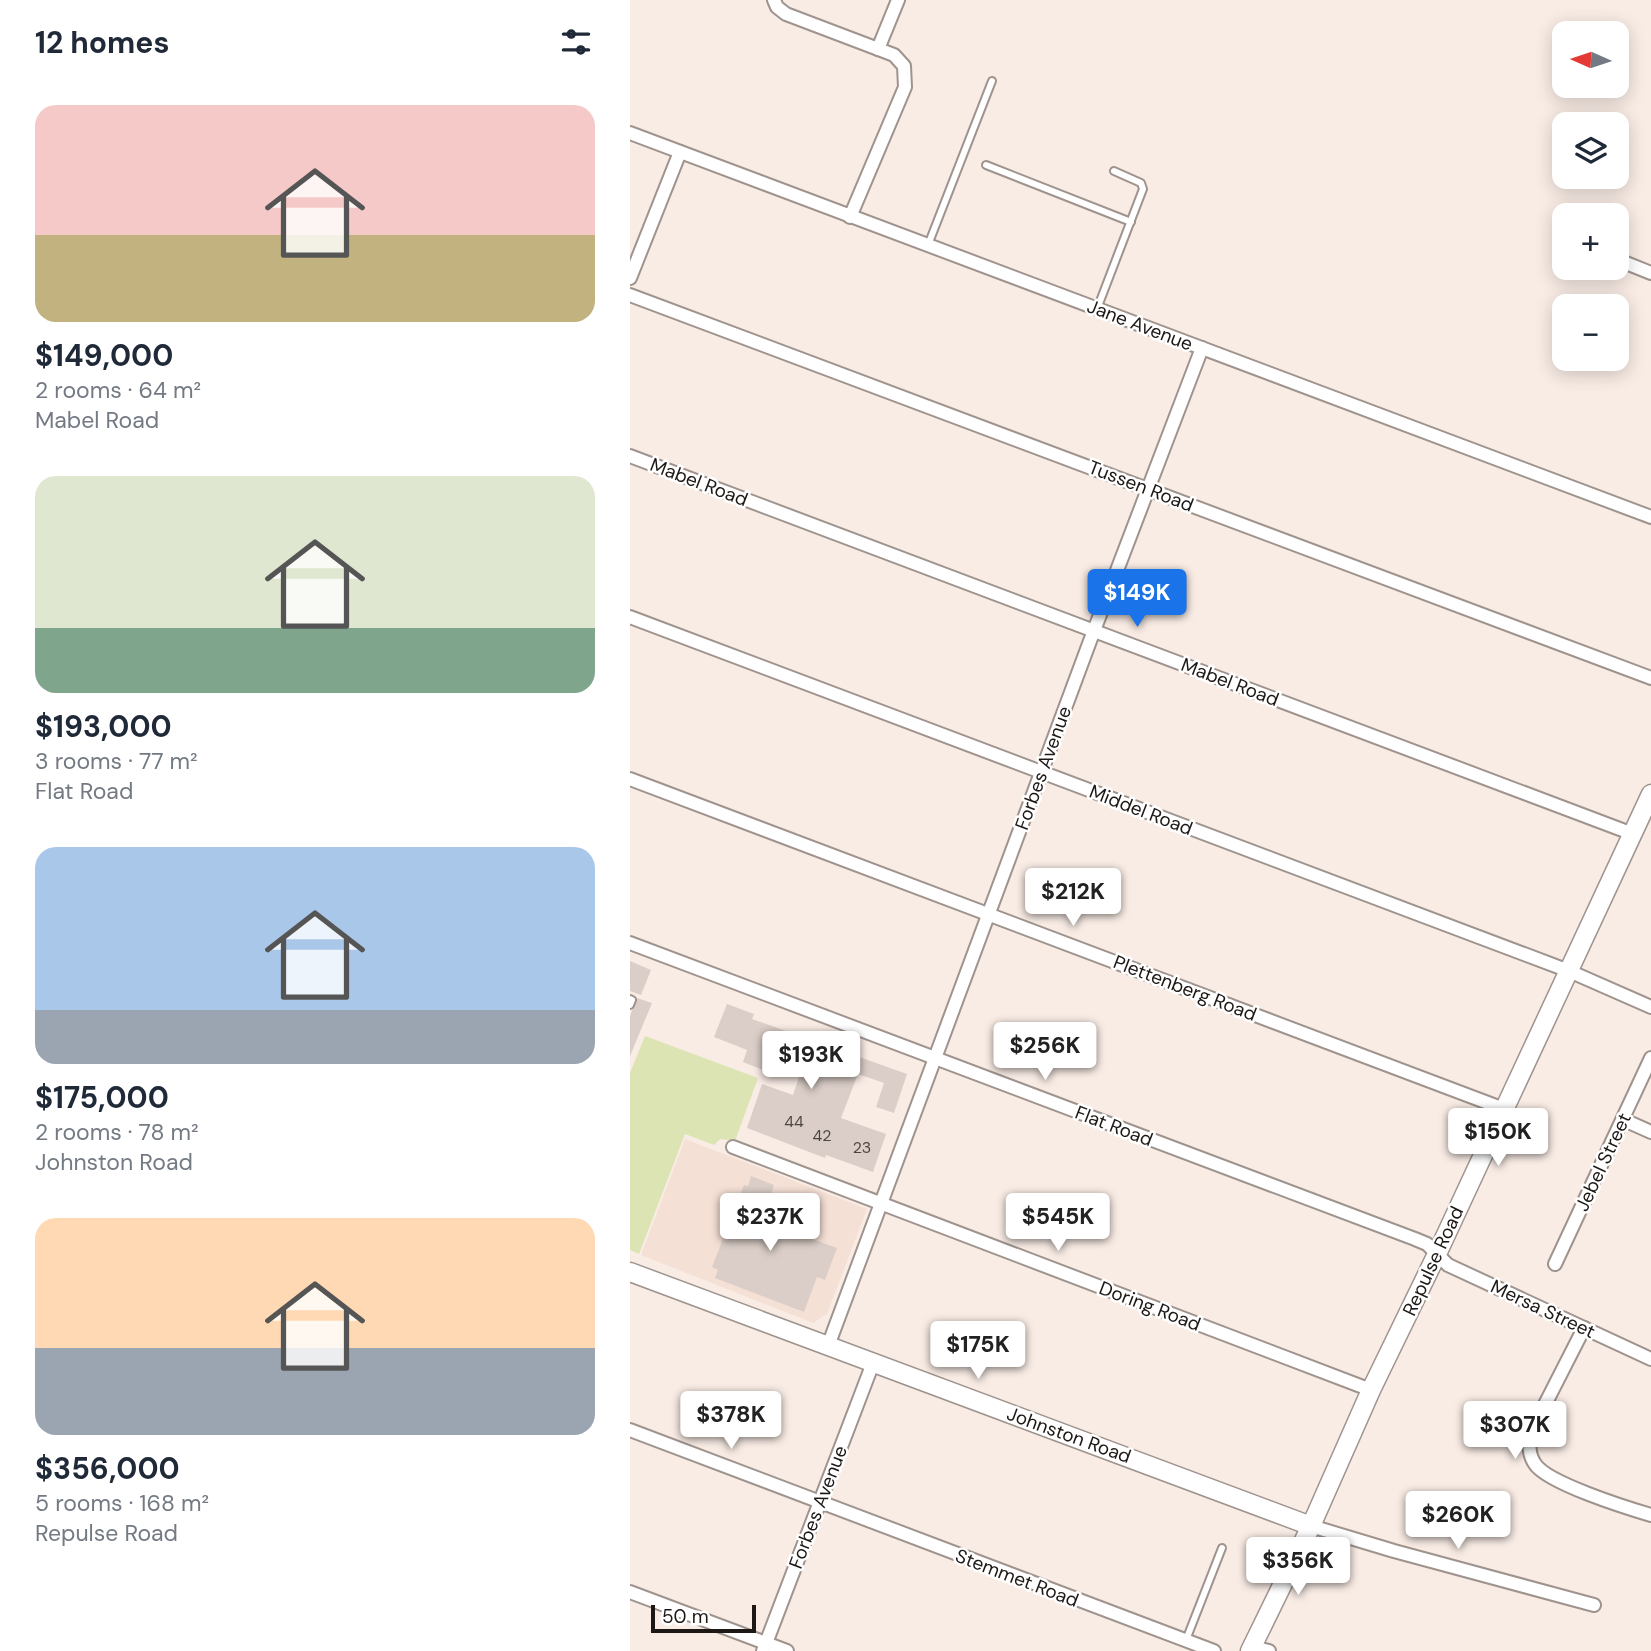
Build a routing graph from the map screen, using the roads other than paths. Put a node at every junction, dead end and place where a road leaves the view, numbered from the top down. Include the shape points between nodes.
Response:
1 (774, 0) edge
2 (898, 0) edge
3 (878, 49) junction
4 (992, 80) dead end
5 (630, 133) edge
6 (680, 152) junction
7 (986, 165) dead end
8 (1114, 171) dead end
9 (850, 217) junction
10 (1131, 222) junction
11 (928, 246) junction
12 (1629, 264) edge
13 (1651, 273) edge
14 (630, 278) edge
15 (630, 295) edge
16 (1097, 309) junction
17 (1202, 348) junction
18 (630, 456) edge
19 (1150, 489) junction
20 (1651, 517) edge
21 (630, 617) edge
22 (1094, 631) junction
23 (1651, 678) edge
24 (1042, 773) junction
25 (630, 779) edge
26 (1651, 794) edge
27 (1633, 834) junction
28 (989, 914) junction
29 (630, 943) edge
30 (1569, 971) junction
31 (630, 999) edge
32 (630, 1005) edge
33 (1651, 1007) edge
34 (935, 1058) junction
35 (1651, 1058) edge
36 (1504, 1109) junction
37 (1624, 1120) junction
38 (1651, 1132) edge
39 (733, 1147) dead end
40 (881, 1203) junction
41 (1437, 1254) junction
42 (1555, 1264) dead end
43 (630, 1272) edge
44 (1584, 1328) junction
45 (828, 1346) junction
46 (1651, 1359) edge
47 (873, 1363) junction
48 (1371, 1390) junction
49 (630, 1430) edge
50 (821, 1503) junction
51 (1651, 1515) edge
52 (1311, 1526) junction
53 (1222, 1548) dead end
54 (630, 1592) edge
55 (1594, 1605) dead end
56 (1186, 1640) junction
57 (765, 1647) edge
58 (1257, 1650) edge
59 (787, 1651) edge
60 (1214, 1651) edge

1 - 3 street via 786,14
2 - 3 street
3 - 9 street via 894,55 904,66 905,87
4 - 11 lane
5 - 6 street, Jane Avenue
6 - 9 street, Jane Avenue
6 - 14 street
7 - 10 lane
8 - 10 lane via 1143,186
9 - 11 street, Jane Avenue
10 - 16 lane
11 - 16 street, Jane Avenue
12 - 13 street
15 - 19 street, Tussen Road
16 - 17 street, Jane Avenue
17 - 19 street, Forbes Avenue
17 - 20 street, Jane Avenue
18 - 22 street, Mabel Road
19 - 22 street, Forbes Avenue
19 - 23 street, Tussen Road
21 - 24 street, Middel Road
22 - 24 street, Forbes Avenue
22 - 27 street, Mabel Road
24 - 28 street, Forbes Avenue
24 - 30 street, Middel Road
25 - 28 street, Plettenberg Road
26 - 27 street, Repulse Road
27 - 30 street, Repulse Road
28 - 34 street, Forbes Avenue
28 - 36 street, Plettenberg Road
29 - 34 street, Flat Road
30 - 33 street, Middel Road
30 - 36 street, Repulse Road
31 - 32 lane
34 - 40 street, Forbes Avenue
34 - 41 street, Flat Road via 1415,1239
35 - 37 street, Jebel Street
36 - 41 street, Repulse Road
37 - 38 street
37 - 42 street, Jebel Street
39 - 40 street, Doring Road
40 - 45 street, Forbes Avenue
40 - 48 street, Doring Road
41 - 44 street, Mersa Street via 1448,1265
41 - 48 street, Repulse Road
43 - 45 street, Johnston Road
44 - 46 street, Mersa Street
44 - 51 street via 1531,1432 1529,1452 1540,1471 1593,1496
45 - 47 street, Johnston Road
47 - 50 street, Forbes Avenue
47 - 52 street, Johnston Road
48 - 52 street, Repulse Road
49 - 50 street, Stemmet Road
50 - 56 street, Stemmet Road
50 - 57 street, Forbes Avenue
52 - 55 street
52 - 58 street, Repulse Road
53 - 56 lane
54 - 57 street
56 - 60 street, Stemmet Road
57 - 59 street

